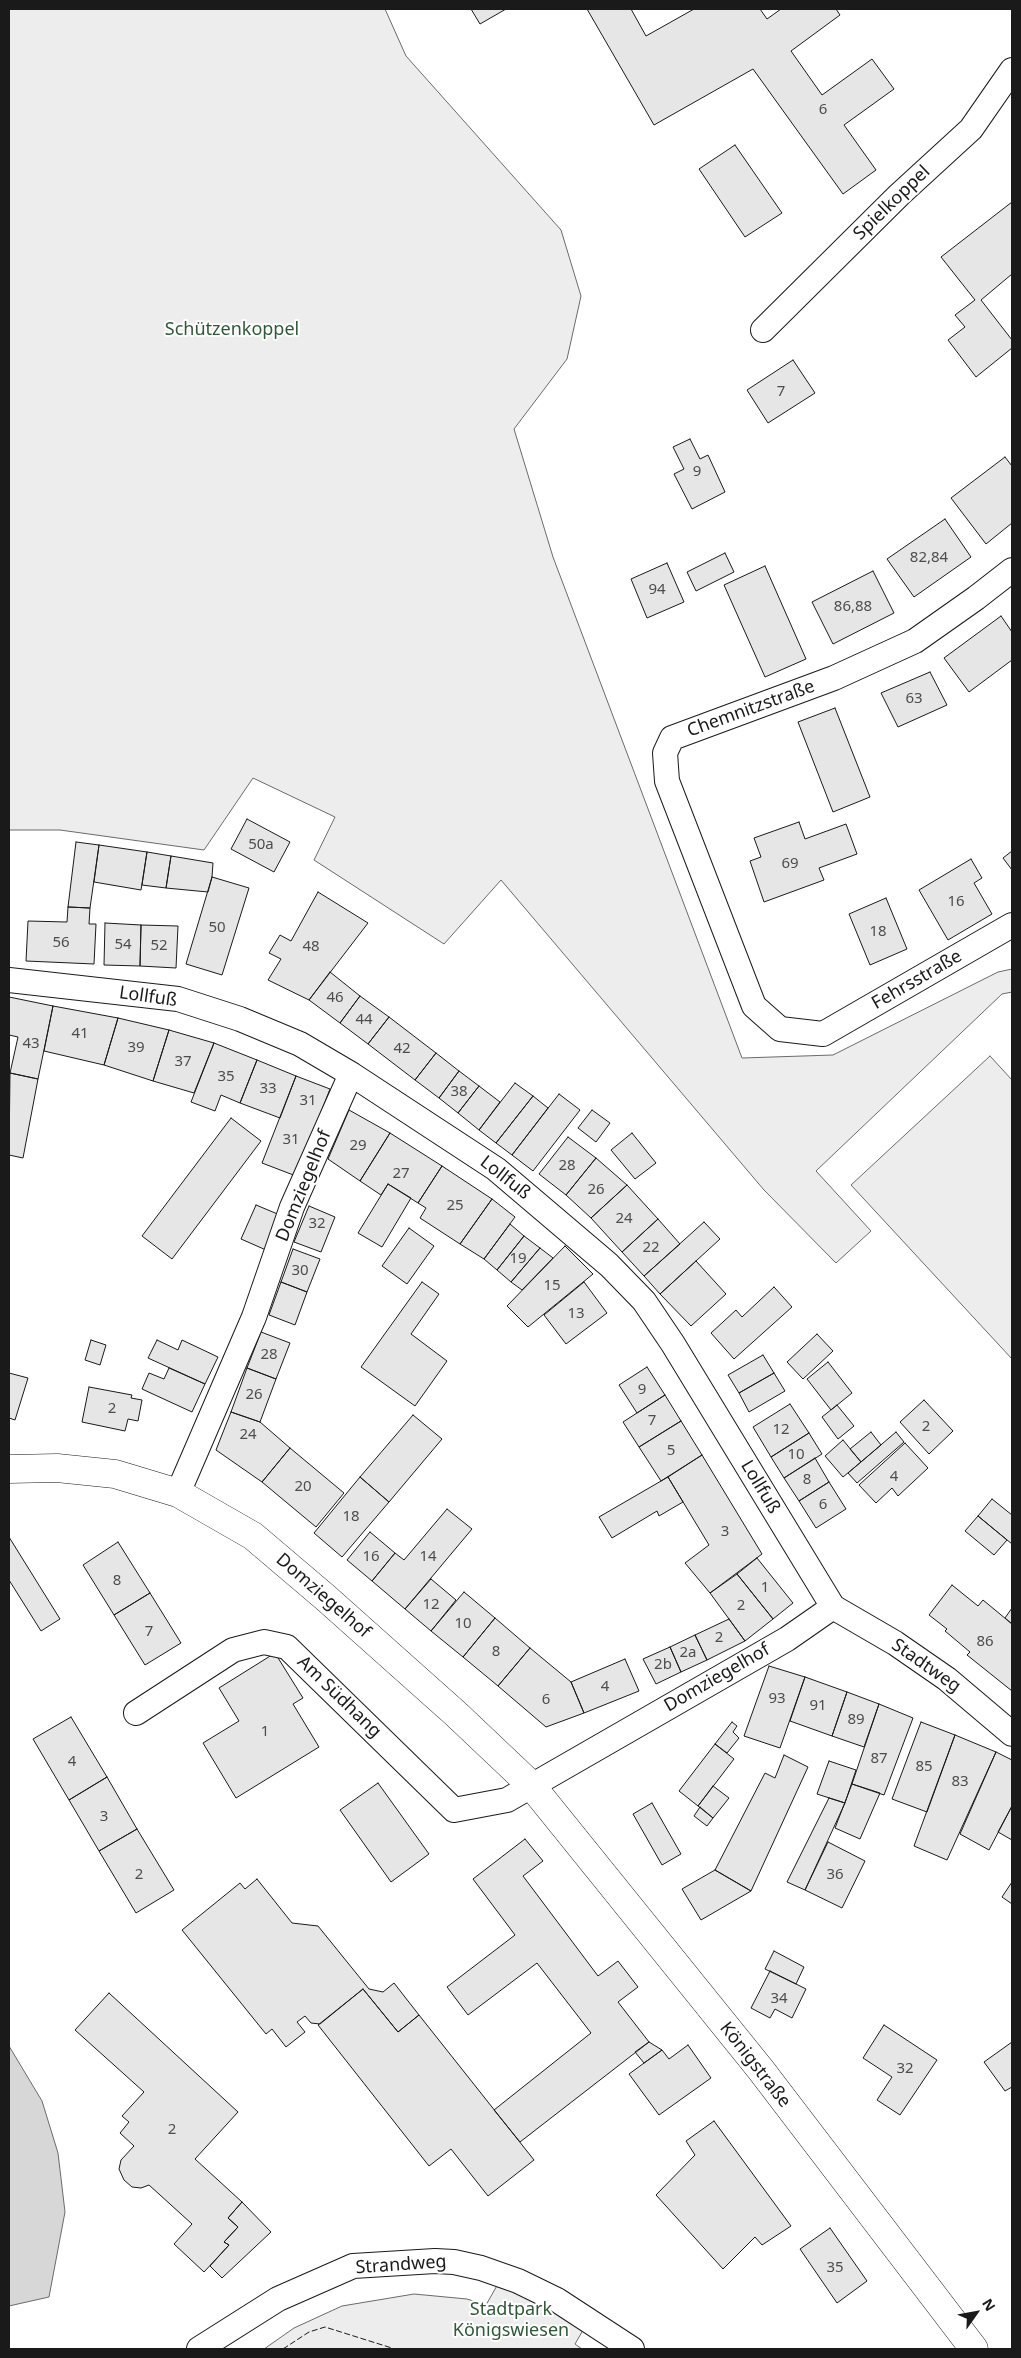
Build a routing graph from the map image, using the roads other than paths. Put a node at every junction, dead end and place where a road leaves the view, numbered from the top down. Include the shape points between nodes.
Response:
1 (1012, 70) edge
2 (763, 330) dead end
3 (1012, 570) edge
4 (1012, 925) edge
5 (9, 980) edge
6 (823, 1034) joint
7 (351, 1074) junction
8 (9, 1469) edge
9 (178, 1493) junction
10 (833, 1607) junction
11 (136, 1713) dead end
12 (1012, 1734) edge
13 (531, 1784) junction
14 (199, 2349) edge
15 (632, 2349) edge
16 (974, 2349) edge

1 - 2 street, Spielkoppel via 971,129 899,195
3 - 6 street, Chemnitzstraße via 915,641 834,678 672,738 664,753 667,781 754,1006 780,1029
4 - 6 street, Fehrsstraße
5 - 7 street, Lollfuß via 178,999 240,1019 300,1044
7 - 9 street, Domziegelhof via 292,1207 254,1316
7 - 10 street, Lollfuß via 496,1169 609,1265 644,1301
8 - 9 street via 57,1468 115,1474
9 - 13 street, Domziegelhof via 252,1536 442,1701
10 - 12 street, Stadtweg via 895,1643 947,1679
10 - 13 street, Domziegelhof via 787,1639
11 - 13 street, Am Südhang via 233,1650 264,1642 287,1647 454,1810 507,1800
13 - 16 street, Königstraße via 761,2070
14 - 15 street, Strandweg via 278,2299 353,2266 454,2262 518,2281 557,2300

